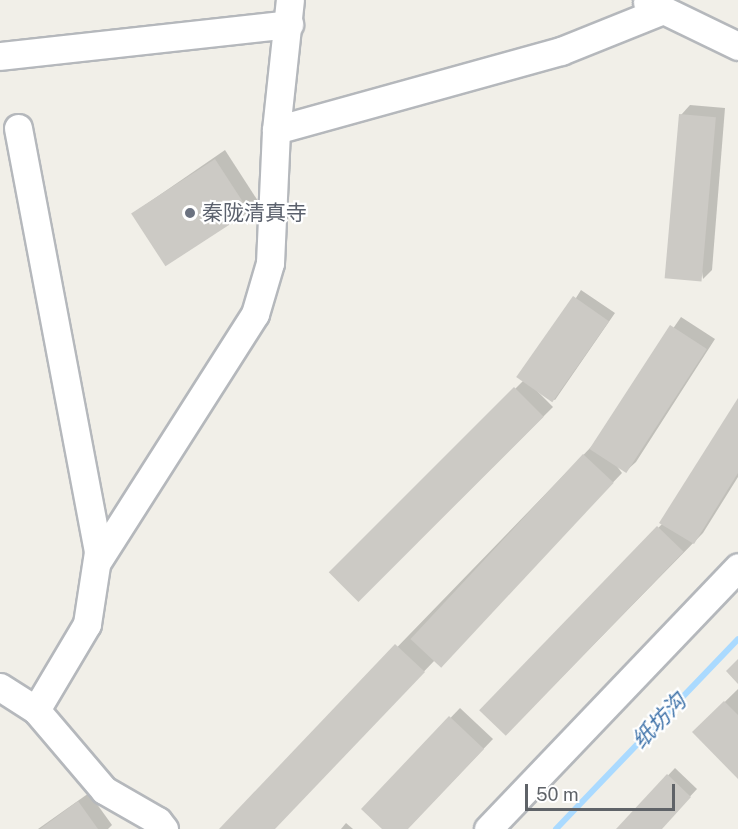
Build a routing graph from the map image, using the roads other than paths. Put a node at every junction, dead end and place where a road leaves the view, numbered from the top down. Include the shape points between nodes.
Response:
1 (653, 5) edge
2 (290, 12) edge
3 (738, 46) edge
4 (0, 56) edge
5 (18, 128) dead end
6 (276, 130) junction
7 (97, 562) junction
8 (738, 567) edge
9 (0, 687) edge
10 (36, 710) junction
11 (164, 829) edge
12 (488, 829) edge

1 - 3 street
1 - 6 street via 561,51
2 - 4 street
2 - 6 street
5 - 7 street
6 - 7 street via 270,263 255,314
7 - 10 street via 87,624
8 - 12 street
9 - 10 street
10 - 11 street via 104,790 158,821

